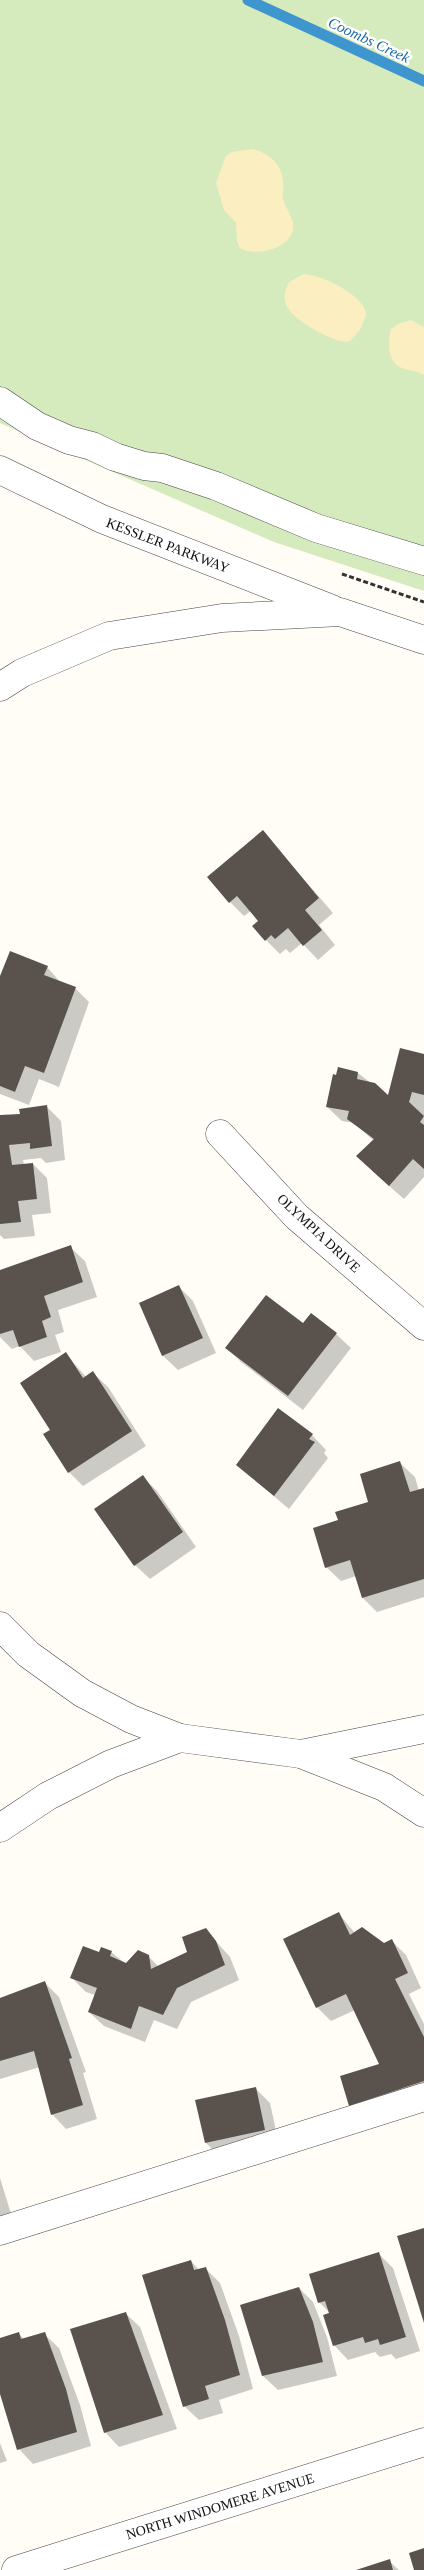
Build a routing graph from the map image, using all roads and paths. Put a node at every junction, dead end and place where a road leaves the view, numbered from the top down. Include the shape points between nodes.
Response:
1 (0, 401) edge
2 (0, 470) edge
3 (424, 561) edge
4 (340, 612) junction
5 (424, 640) edge
6 (0, 687) edge
7 (220, 1134) dead end
8 (424, 1326) edge
9 (0, 1626) edge
10 (424, 1728) edge
11 (180, 1738) junction
12 (301, 1754) junction
13 (424, 1814) edge
14 (0, 1828) edge
15 (424, 2097) edge
16 (0, 2230) edge
17 (424, 2442) edge
18 (16, 2570) edge

1 - 3 street via 37,426 114,457 162,468 216,486 316,528
2 - 4 street, KESSLER PARKWAY via 102,519
4 - 5 street, KESSLER PARKWAY
4 - 6 street, KESSLER PARKWAY via 222,618 109,636 22,673
7 - 8 street, OLYMPIA DRIVE via 297,1217
9 - 11 street via 28,1654 82,1693 131,1719
10 - 12 street
11 - 12 street
11 - 14 street via 111,1764 48,1796
12 - 13 street via 384,1787
15 - 16 street
17 - 18 street, NORTH WINDOMERE AVENUE

